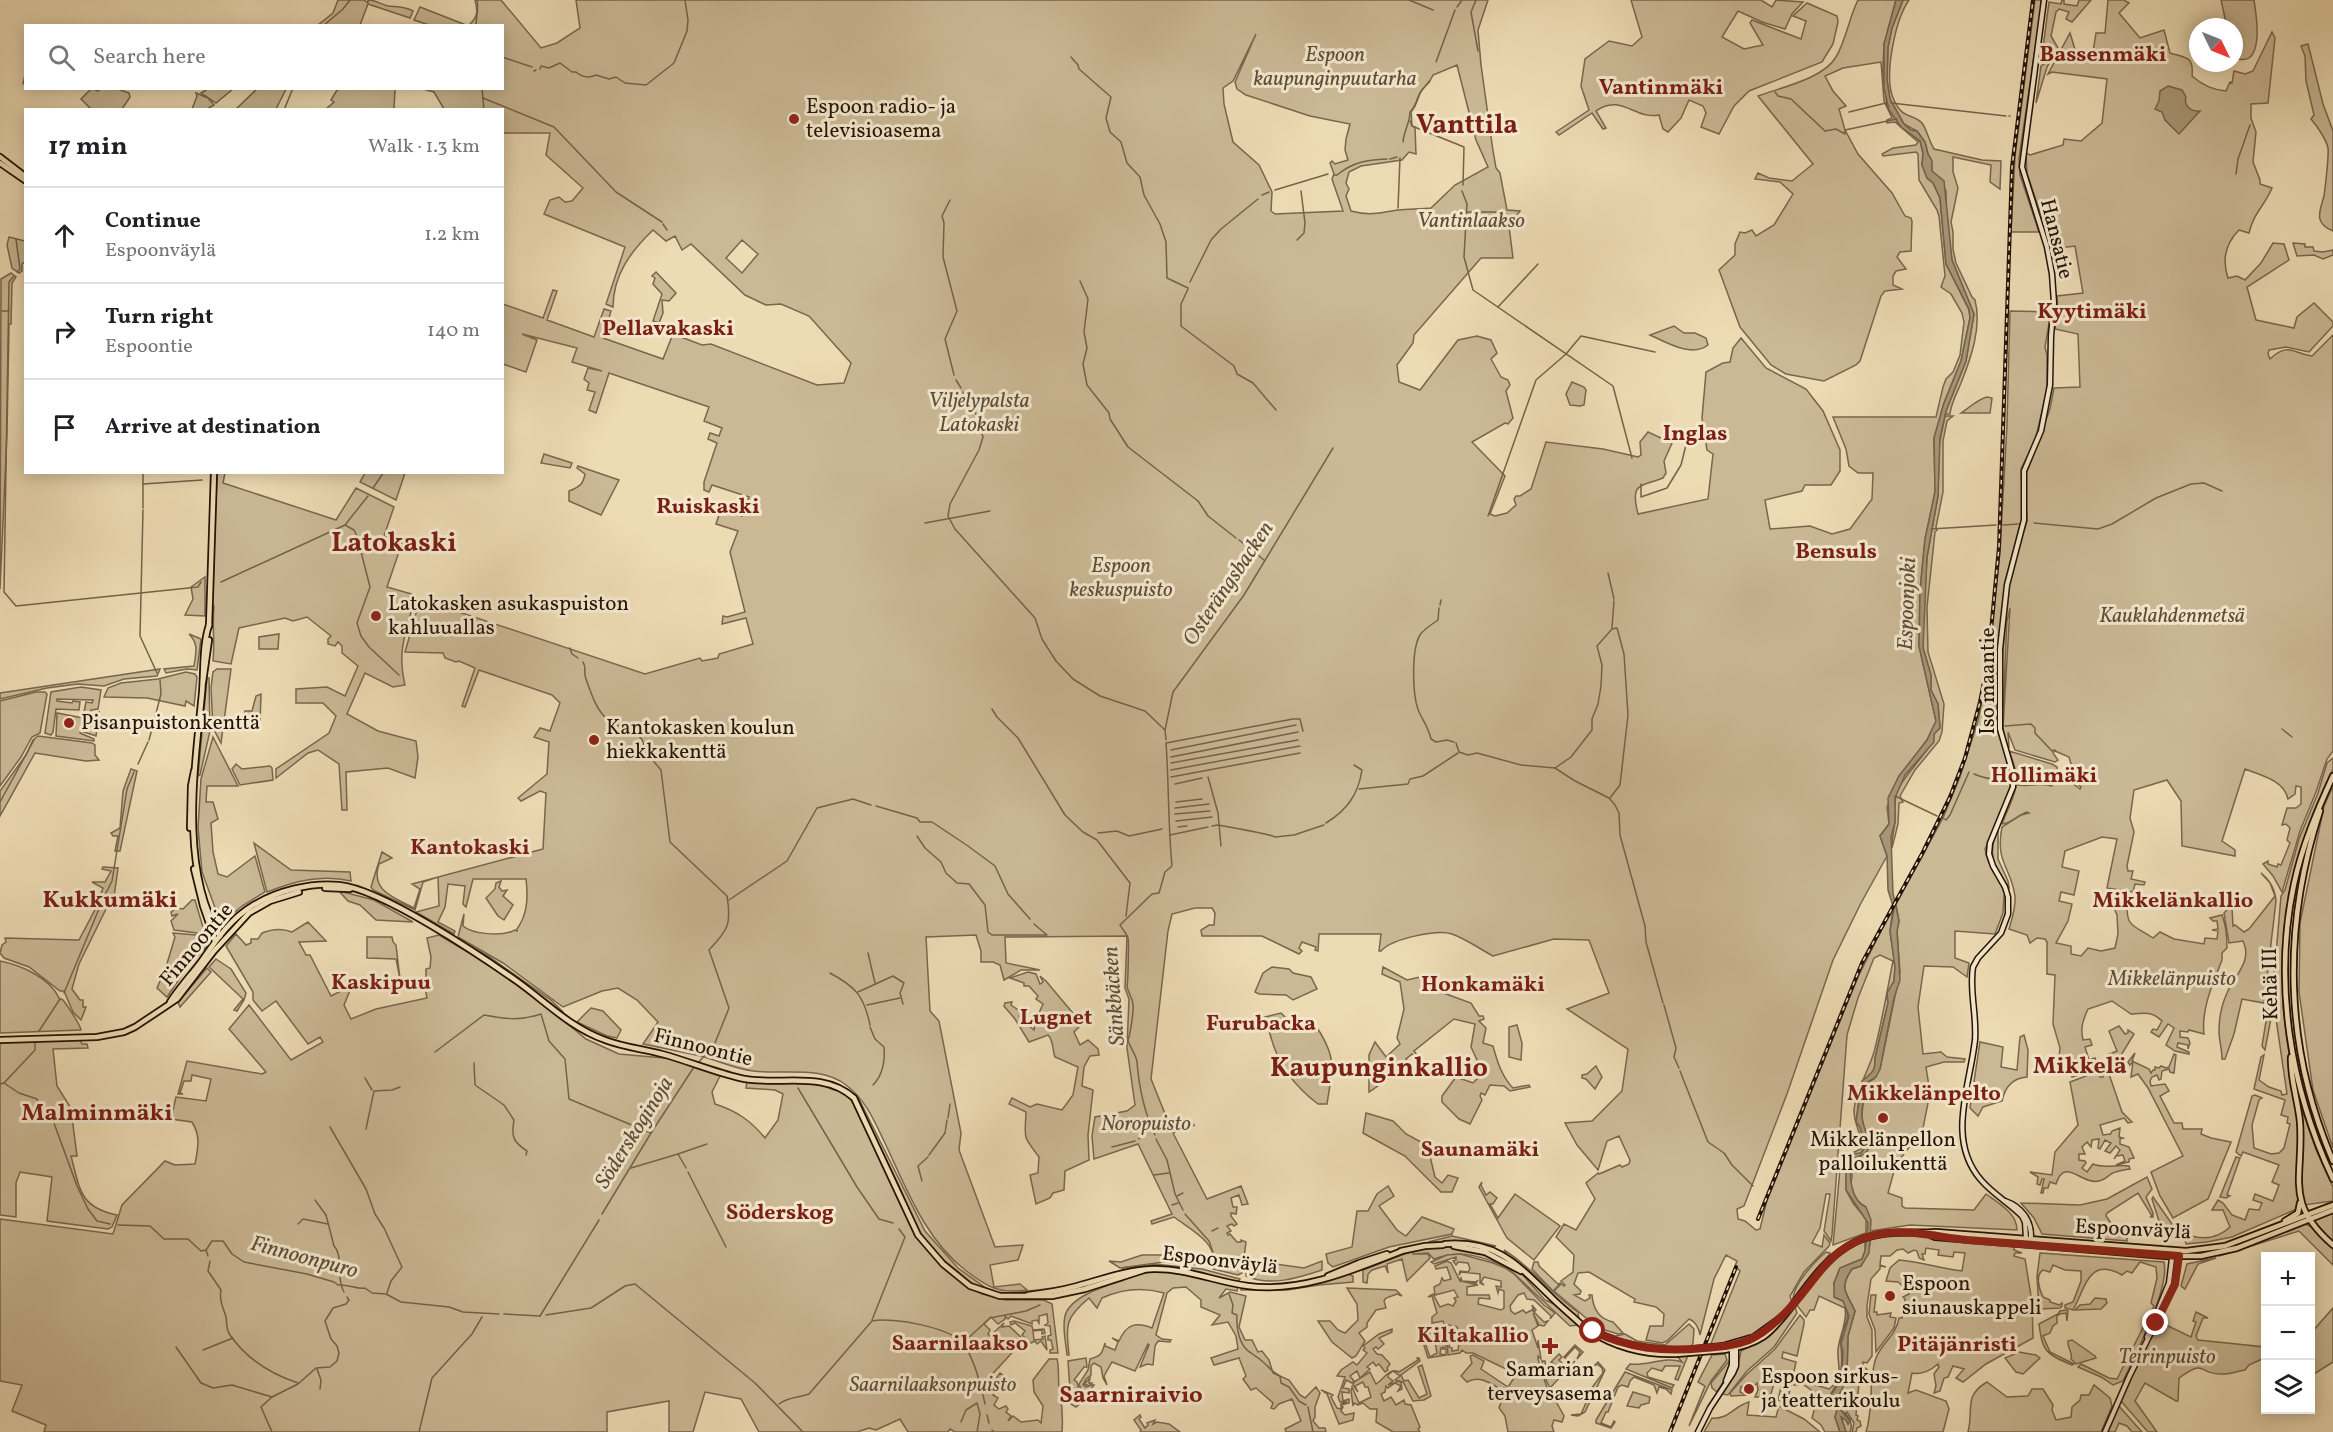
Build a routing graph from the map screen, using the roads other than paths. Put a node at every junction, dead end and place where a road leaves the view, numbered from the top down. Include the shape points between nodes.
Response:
1 (2044, 0) edge
2 (0, 157) edge
3 (0, 163) edge
4 (24, 175) edge
5 (24, 180) edge
6 (214, 474) edge
7 (2024, 520) joint
8 (195, 768) junction
9 (2333, 776) edge
10 (2328, 788) junction
11 (352, 888) junction
12 (220, 936) junction
13 (215, 941) junction
14 (170, 1002) junction
15 (0, 1040) edge
16 (2292, 1049) junction
17 (2333, 1161) edge
18 (2333, 1179) edge
19 (2301, 1201) junction
20 (2333, 1208) edge
21 (2306, 1216) junction
22 (2285, 1221) junction
23 (1924, 1233) junction
24 (2029, 1239) junction
25 (2333, 1245) edge
26 (2173, 1253) junction
27 (2179, 1253) junction
28 (1055, 1294) joint
29 (2145, 1343) junction
30 (1733, 1347) junction
31 (1696, 1432) edge
32 (2105, 1432) edge

1 - 7 main road, Hansatie via 2022,167 2050,258 2054,303 2049,396 2041,431 2024,471
2 - 4 main road
3 - 5 main road
6 - 8 main road via 207,665
7 - 24 main road, Iso maantie via 2007,585 1999,666 2000,729 2013,774 2013,788 1989,848 1990,859 2006,887 2008,914 2001,933 1973,966 1975,1036 1962,1133 1965,1153 1974,1172 2024,1219
8 - 12 main road via 196,864 206,906
8 - 13 main road via 189,814 193,866
9 - 10 main road, Kehä III
10 - 16 main road, Kehä III via 2307,837 2289,910 2286,983
10 - 17 main road, Kehä III via 2299,894 2293,975 2302,1063
11 - 12 main road, Finnoontie via 340,885 286,892 252,906
11 - 14 main road, Finnoontie via 295,892 256,908 214,951 177,999
11 - 28 main road, Finnoontie via 394,906 483,958 585,1033 739,1078 823,1082 845,1090 854,1098 916,1232 943,1264 970,1286 992,1294
12 - 13 main road, Finnoontie
13 - 14 main road, Finnoontie
14 - 15 main road, Finnoontie via 124,1032 97,1037
16 - 18 main road, Kehä III via 2307,1113
16 - 19 main road via 2300,1132
19 - 21 main road
19 - 22 main road via 2298,1213
20 - 21 main road, Espoonväylä
21 - 22 main road, Espoonväylä
21 - 25 main road
21 - 27 main road, Espoonväylä via 2237,1248 2216,1254
22 - 27 main road, Espoonväylä via 2225,1246
23 - 24 main road, Espoonväylä
23 - 26 main road, Espoonväylä via 1967,1240
23 - 30 main road, Espoonväylä via 1881,1234 1856,1242 1827,1263 1788,1310 1761,1334
24 - 26 main road, Espoonväylä
26 - 27 main road, Espoonväylä
26 - 29 main road via 2169,1283
27 - 29 main road via 2175,1284
28 - 30 main road, Espoonväylä, bridge via 1144,1270 1183,1271 1248,1286 1290,1286 1376,1257 1445,1245 1472,1248 1508,1262 1581,1325 1621,1342 1676,1352
29 - 32 main road
30 - 31 main road via 1736,1365

